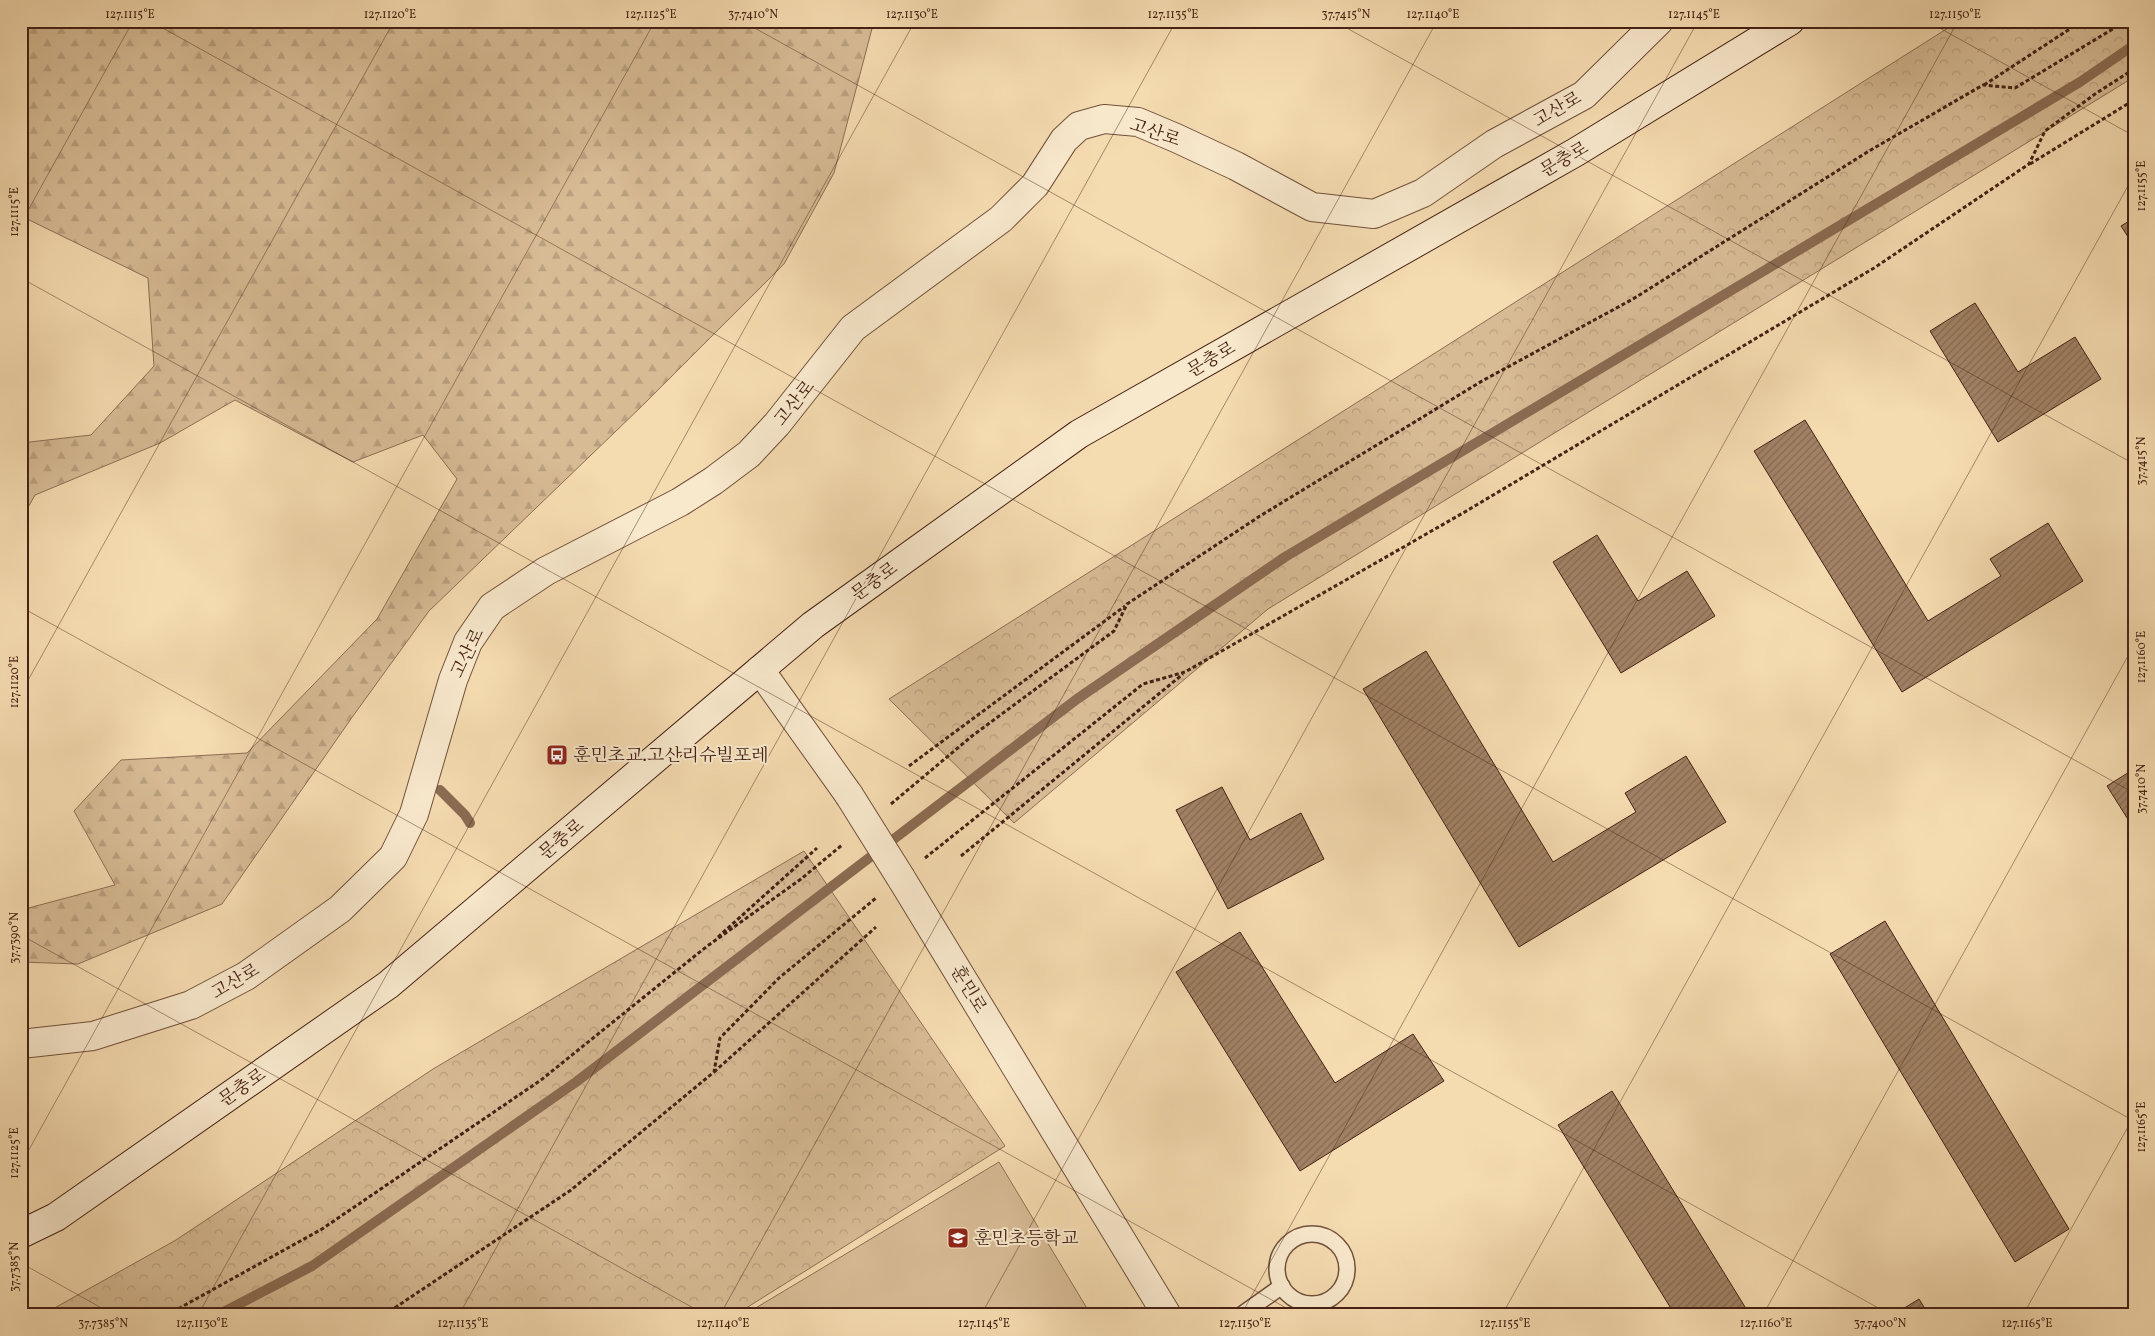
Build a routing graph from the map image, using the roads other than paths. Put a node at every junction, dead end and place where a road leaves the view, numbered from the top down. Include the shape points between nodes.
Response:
1 (1659, 21) edge
2 (1790, 21) edge
3 (760, 670) junction
4 (21, 1044) edge
5 (21, 1234) edge
6 (1282, 1286) junction
7 (1168, 1315) edge
8 (1241, 1315) edge

1 - 4 street, 고산로 via 1584,95 1494,144 1423,193 1374,214 1312,207 1236,166 1138,122 1104,119 1079,126 1064,140 1035,185 1001,219 853,328 749,454 680,502 546,571 492,607 468,642 452,680 414,814 393,857 340,909 246,976 191,1005 93,1036
2 - 3 street, 문충로 via 1576,152 1079,434 813,625
3 - 5 street, 문충로 via 388,985 56,1217
3 - 7 street, 훈민로, bridge via 849,795
6 - 6 lane via 1303,1303 1314,1304 1335,1295 1342,1286 1347,1265 1338,1244 1316,1234 1294,1238 1278,1257 1276,1268
6 - 8 lane

